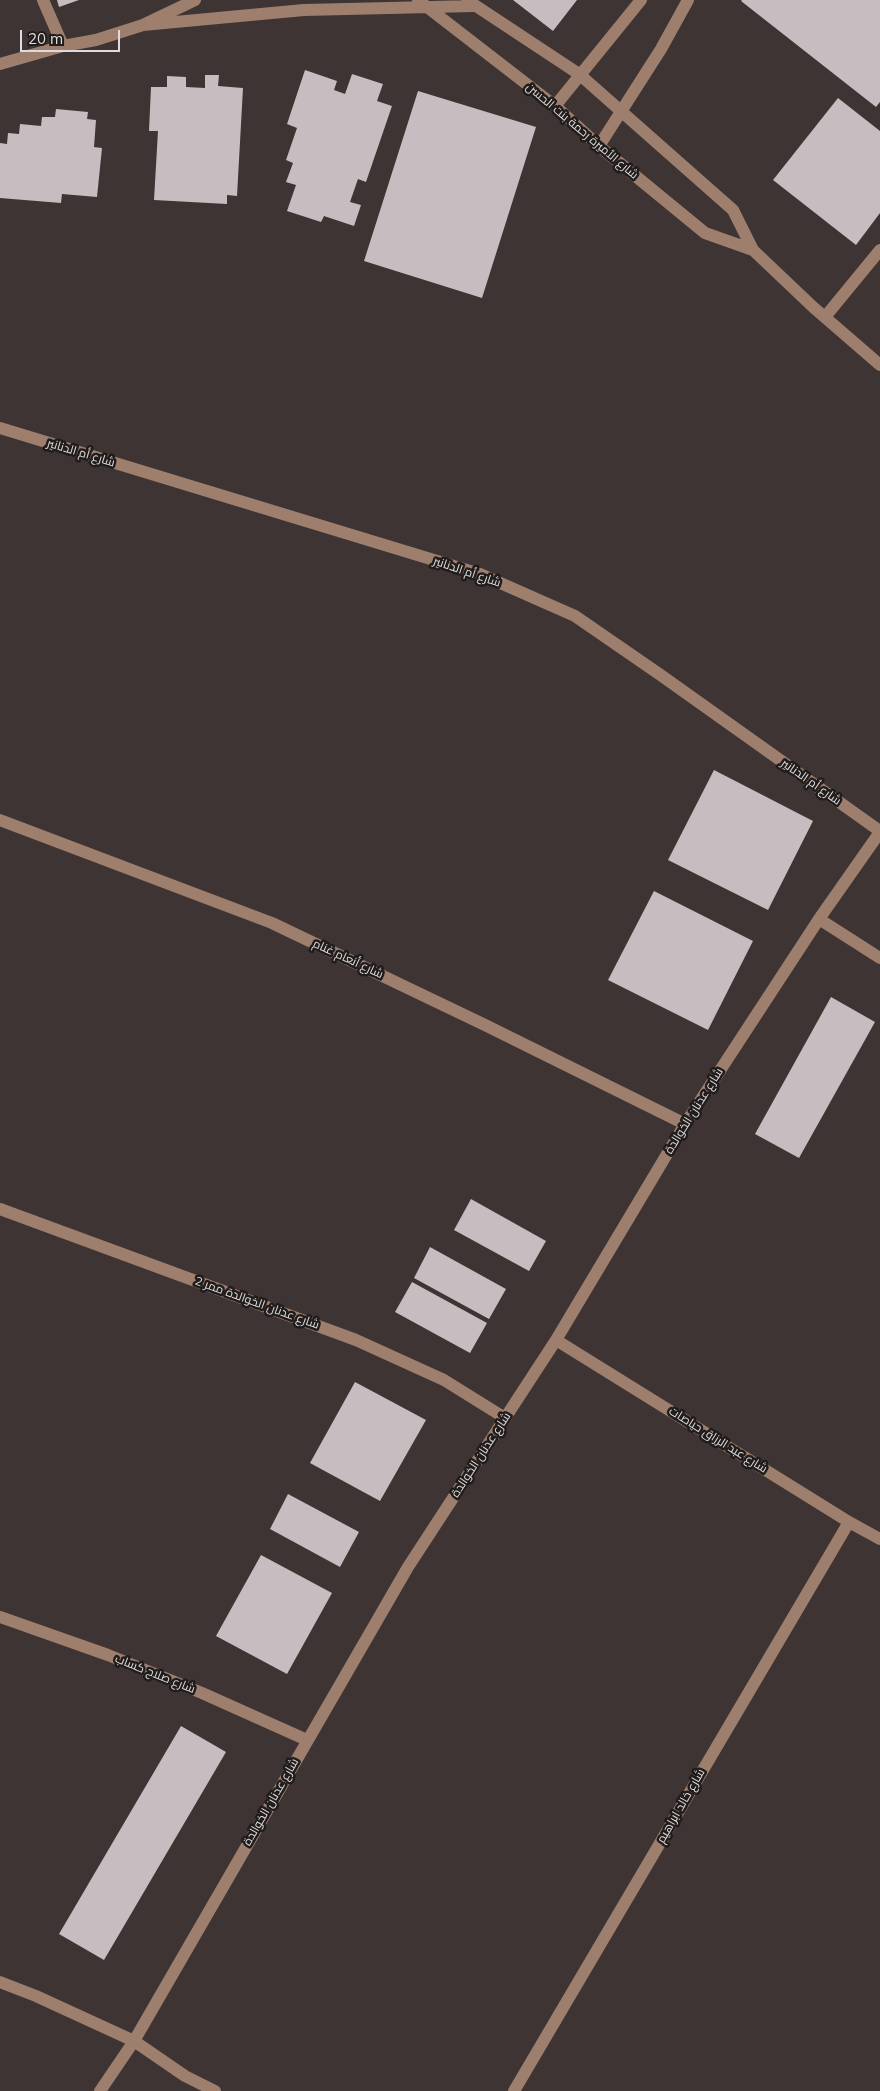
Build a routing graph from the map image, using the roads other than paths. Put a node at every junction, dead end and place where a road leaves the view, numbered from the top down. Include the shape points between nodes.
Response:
1 (43, 0) edge
2 (183, 0) edge
3 (195, 0) edge
4 (641, 0) edge
5 (688, 0) edge
6 (470, 3) edge
7 (422, 4) edge
8 (174, 10) junction
9 (143, 26) junction
10 (63, 46) junction
11 (0, 64) edge
12 (579, 74) junction
13 (555, 106) junction
14 (622, 112) junction
15 (600, 146) junction
16 (753, 250) junction
17 (880, 250) edge
18 (825, 317) junction
19 (880, 365) edge
20 (0, 428) edge
21 (0, 820) edge
22 (880, 831) edge
23 (819, 918) junction
24 (880, 958) edge
25 (685, 1124) junction
26 (0, 1208) edge
27 (556, 1340) junction
28 (505, 1418) junction
29 (848, 1522) junction
30 (880, 1539) edge
31 (0, 1617) edge
32 (307, 1740) junction
33 (0, 1982) edge
34 (134, 2041) junction
35 (100, 2091) edge
36 (215, 2091) edge
37 (514, 2091) edge

1 - 10 street
2 - 8 street
3 - 8 street
4 - 12 street
5 - 14 street
6 - 7 street
6 - 12 street, شارع الأميرة رحمة بنت الحسن
7 - 9 street via 304,10
7 - 13 street, شارع الأميرة رحمة بنت الحسن
8 - 9 street
9 - 10 street
10 - 11 street
12 - 13 street
12 - 14 street, شارع الأميرة رحمة بنت الحسن
13 - 15 street, شارع الأميرة رحمة بنت الحسن
14 - 15 street
14 - 16 street, شارع الأميرة رحمة بنت الحسن via 733,210
15 - 16 street, شارع الأميرة رحمة بنت الحسن via 706,233
16 - 18 street, شارع الأميرة رحمة بنت الحسن
17 - 18 street
18 - 19 street, شارع الأميرة رحمة بنت الحسن
20 - 22 street, شارع أم الدنانير via 480,574 575,616
21 - 25 street, شارع أنعام غنام via 272,923
22 - 23 street, شارع عدنان الخوالدة
23 - 24 street
23 - 25 street, شارع عدنان الخوالدة
25 - 27 street, شارع عدنان الخوالدة
26 - 28 street, شارع عدنان الخوالدة ممر 2 via 356,1340 444,1380
27 - 28 street, شارع عدنان الخوالدة
27 - 29 street, شارع عبد الرزاق حياصات
28 - 32 street, شارع عدنان الخوالدة via 408,1567
29 - 30 street, شارع عبد الرزاق حياصات
29 - 37 street, شارع خالد ابراهيم
31 - 32 street, شارع صلاح كساب via 202,1692
32 - 34 street, شارع عدنان الخوالدة
33 - 34 street
34 - 35 street, شارع عدنان الخوالدة
34 - 36 street via 185,2076

